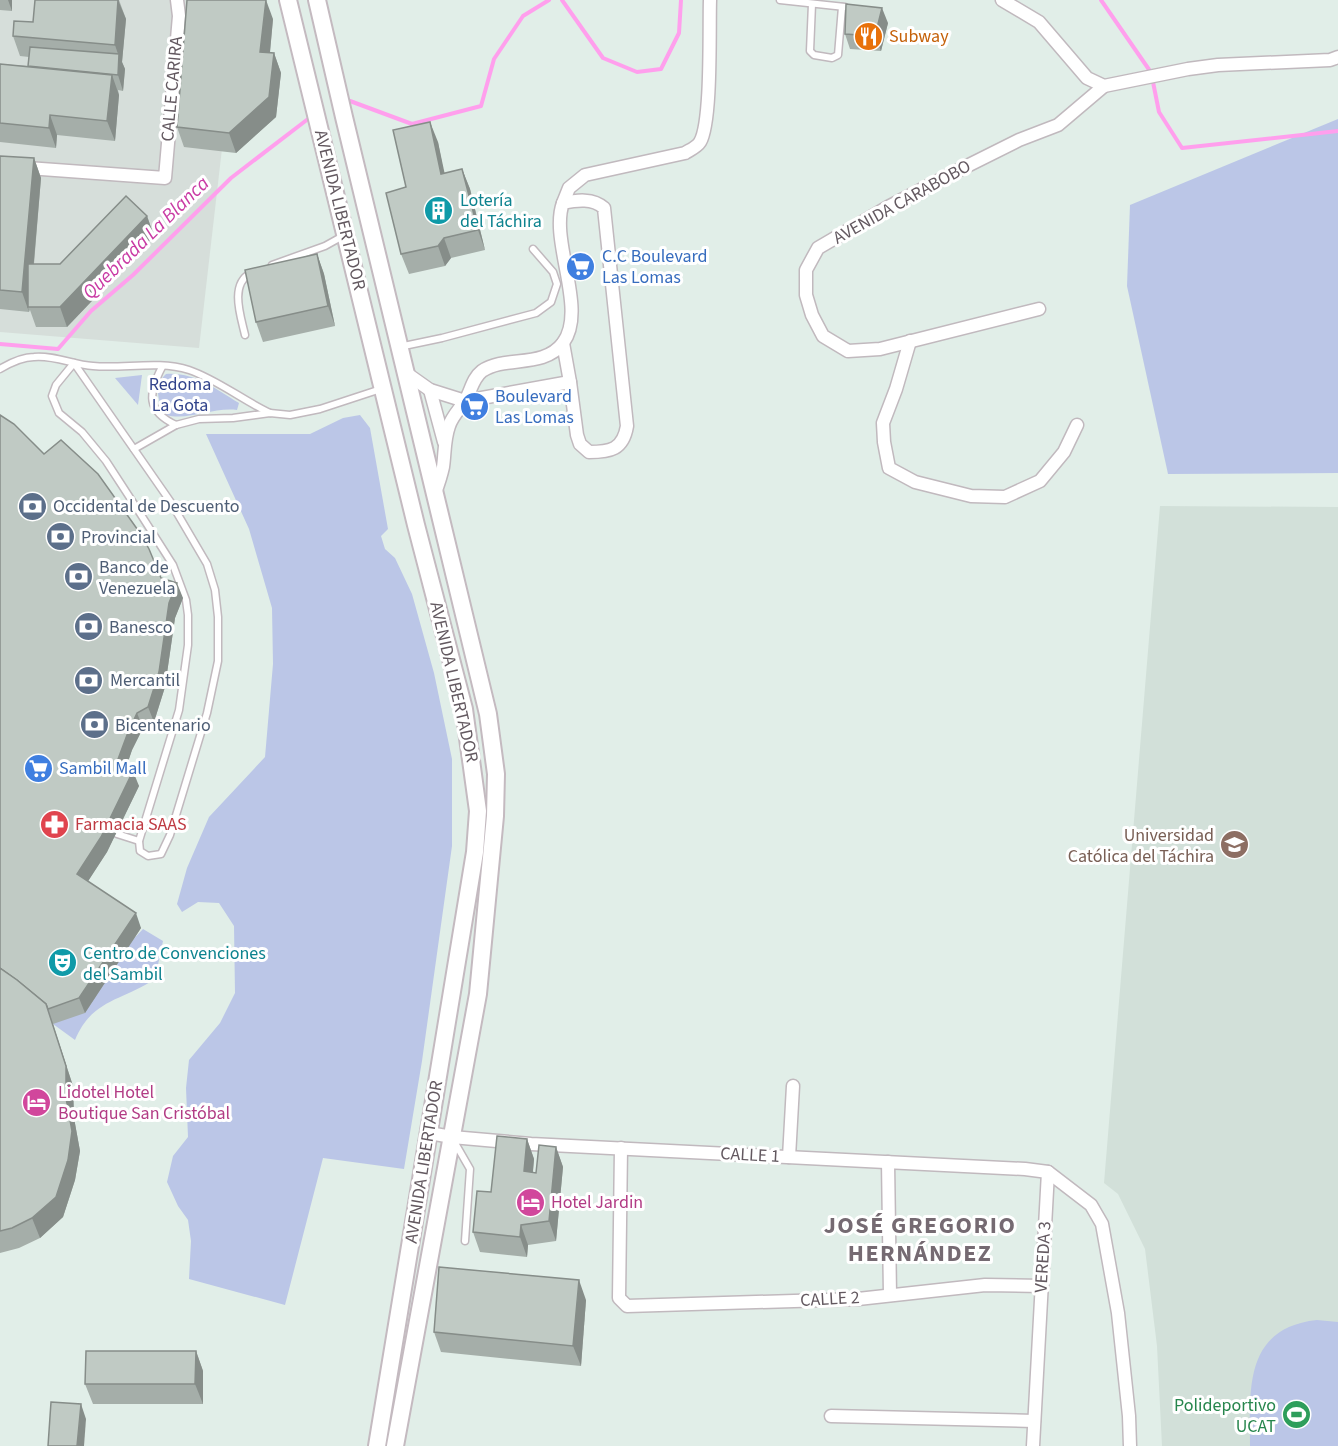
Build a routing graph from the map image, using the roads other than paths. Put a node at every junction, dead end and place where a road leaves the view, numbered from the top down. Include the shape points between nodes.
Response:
1 (177, 0) edge
2 (288, 0) edge
3 (317, 0) edge
4 (710, 0) edge
5 (780, 0) edge
6 (1002, 0) edge
7 (812, 4) junction
8 (842, 7) junction
9 (852, 8) edge
10 (1338, 57) edge
11 (1104, 86) junction
12 (0, 166) edge
13 (563, 203) junction
14 (346, 234) junction
15 (533, 249) dead end
16 (1039, 309) dead end
17 (245, 335) dead end
18 (910, 341) junction
19 (563, 343) junction
20 (399, 347) junction
21 (74, 363) junction
22 (162, 366) junction
23 (0, 369) edge
24 (406, 373) junction
25 (570, 382) junction
26 (384, 387) junction
27 (430, 390) junction
28 (465, 401) junction
29 (270, 413) junction
30 (176, 425) junction
31 (1077, 425) dead end
32 (444, 443) junction
33 (134, 449) junction
34 (435, 494) junction
35 (117, 834) dead end
36 (139, 841) junction
37 (793, 1086) dead end
38 (429, 1133) junction
39 (452, 1137) junction
40 (621, 1148) junction
41 (789, 1157) junction
42 (888, 1162) junction
43 (1048, 1172) junction
44 (465, 1241) dead end
45 (1042, 1286) junction
46 (890, 1295) junction
47 (831, 1416) dead end
48 (1034, 1421) junction
49 (377, 1446) edge
50 (395, 1446) edge
51 (1033, 1446) edge
52 (1130, 1446) edge

1 - 12 street, CALLE CARIRA via 179,16 165,178
2 - 14 main road, AVENIDA LIBERTADOR
3 - 20 main road, AVENIDA LIBERTADOR
4 - 13 street via 705,130 699,144 685,153 585,175 569,188
5 - 7 lane
6 - 11 street via 1039,22 1088,78
7 - 8 lane
7 - 8 lane via 810,51 832,58 838,55
8 - 9 lane
10 - 11 street via 1198,68
11 - 18 street, AVENIDA CARABOBO via 1059,125 961,169 818,248 806,270 806,295 823,336 848,351 880,349
13 - 19 street via 559,213 570,298 570,322
13 - 25 street via 586,201 604,208 627,426 621,443 612,450 589,453 580,444
14 - 17 lane via 246,276 239,288 238,303
14 - 26 main road, AVENIDA LIBERTADOR
15 - 20 lane via 553,272 557,284 551,302 536,313
16 - 18 street, AVENIDA CARABOBO
18 - 31 street via 883,423 890,468 915,482 971,496 1005,496 1040,482 1064,452
19 - 25 street
19 - 28 street via 537,359 493,366 481,372
20 - 24 main road, AVENIDA LIBERTADOR
21 - 22 lane via 94,367
21 - 23 lane via 46,356 31,357
21 - 33 lane
21 - 36 lane via 52,396 59,412 106,461 161,545 186,600 188,645 179,710
22 - 29 lane via 186,369 209,378
22 - 30 lane via 153,384 153,404 162,418
24 - 27 street
24 - 34 main road, AVENIDA LIBERTADOR
25 - 28 street
26 - 29 lane via 320,410 290,415
26 - 38 main road, AVENIDA LIBERTADOR via 464,709 478,811 475,852
27 - 28 street
27 - 32 street
28 - 32 street via 449,423
29 - 30 lane via 199,419
30 - 33 lane
32 - 34 street via 443,467
33 - 36 lane via 207,564 218,617 218,661 207,713 170,835 161,854 148,856 140,851
34 - 39 main road, AVENIDA LIBERTADOR via 488,714 496,774 493,857 478,994
35 - 36 lane
37 - 41 street
38 - 39 street, CALLE 1
38 - 49 main road, AVENIDA LIBERTADOR
39 - 40 street, CALLE 1
39 - 44 lane via 470,1169
39 - 50 main road, AVENIDA LIBERTADOR
40 - 41 street, CALLE 1
40 - 46 street, CALLE 2 via 620,1298 627,1306
41 - 42 street, CALLE 1
42 - 43 street, CALLE 1
42 - 46 street
43 - 45 street, VEREDA 3
43 - 52 street via 1091,1205 1102,1224 1120,1325
45 - 46 street, CALLE 2 via 985,1285
45 - 48 street, VEREDA 3
47 - 48 street
48 - 51 street, VEREDA 3

